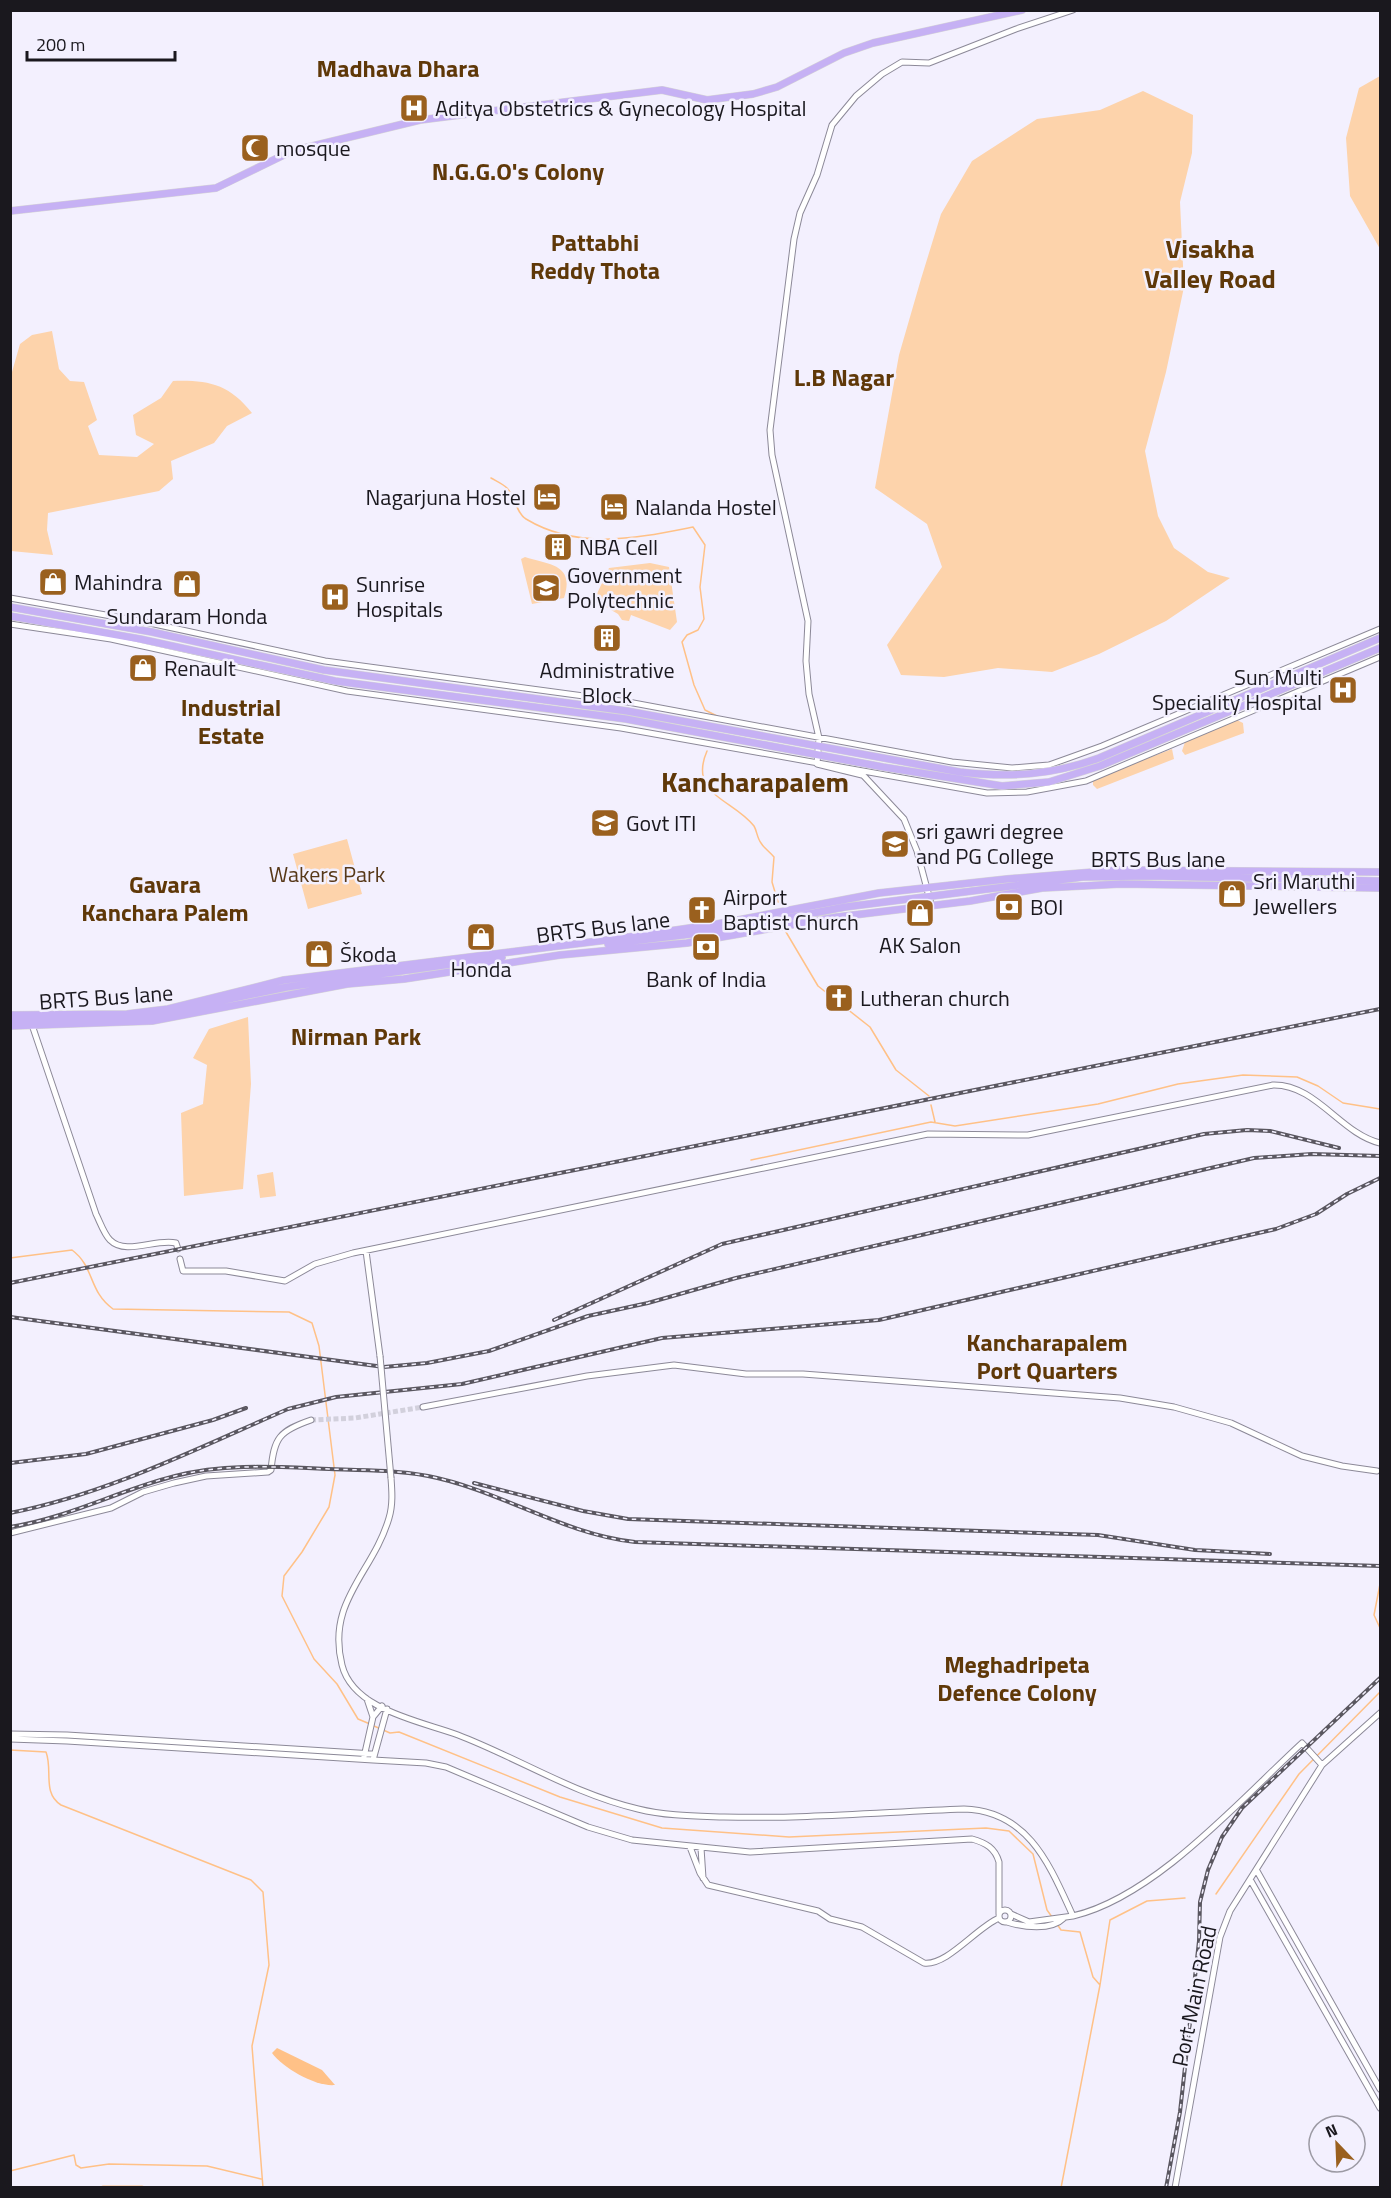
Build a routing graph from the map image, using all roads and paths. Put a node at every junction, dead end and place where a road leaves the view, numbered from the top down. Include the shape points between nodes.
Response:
1 (1022, 10) edge
2 (1073, 10) edge
3 (10, 211) edge
4 (10, 598) edge
5 (10, 607) edge
6 (10, 616) edge
7 (10, 624) edge
8 (1380, 630) edge
9 (1380, 638) edge
10 (1380, 648) edge
11 (1380, 657) edge
12 (532, 699) junction
13 (531, 707) junction
14 (819, 742) junction
15 (818, 758) junction
16 (861, 772) junction
17 (1380, 872) edge
18 (1380, 881) edge
19 (1380, 888) edge
20 (928, 892) junction
21 (932, 904) junction
22 (10, 1015) edge
23 (10, 1020) edge
24 (31, 1020) junction
25 (10, 1026) edge
26 (1380, 1143) edge
27 (178, 1249) dead end
28 (366, 1251) junction
29 (180, 1259) dead end
30 (423, 1407) tunnel mouth
31 (311, 1420) tunnel mouth
32 (1377, 1471) dead end
33 (10, 1533) edge
34 (366, 1698) junction
35 (384, 1707) junction
36 (1380, 1713) edge
37 (373, 1719) junction
38 (10, 1734) edge
39 (10, 1740) edge
40 (364, 1756) junction
41 (373, 1757) junction
42 (1322, 1765) junction
43 (690, 1846) junction
44 (701, 1848) junction
45 (1257, 1871) junction
46 (703, 1878) junction
47 (1251, 1881) junction
48 (1000, 1895) junction
49 (1277, 1907) junction
50 (1009, 1912) junction
51 (1269, 1912) junction
52 (999, 1916) junction
53 (1073, 1916) junction
54 (1007, 1922) junction
55 (1045, 1923) junction
56 (1316, 1976) junction
57 (1308, 1980) junction
58 (1325, 1993) junction
59 (1318, 1997) junction
60 (1349, 2036) junction
61 (1342, 2040) junction
62 (1358, 2049) junction
63 (1350, 2054) junction
64 (1380, 2089) edge
65 (1380, 2108) edge
66 (1175, 2187) edge

1 - 3 main road via 873,42 777,87 753,94 707,100 662,90 420,120 292,151 216,188
2 - 14 street via 929,63 902,62 882,74 856,96 832,125 800,213 770,430 808,621 806,661
4 - 14 street via 325,661 627,702
5 - 12 main road via 130,628 324,670
6 - 13 main road via 140,639 334,681
7 - 15 street via 111,639 347,691
8 - 14 street via 1049,765 989,768
9 - 14 main road via 1066,770 989,776
10 - 15 main road via 1100,766 1049,782 989,785
11 - 16 street via 1086,781 1027,792 987,793
12 - 13 main road
12 - 14 main road
13 - 15 main road via 625,719
14 - 15 street
15 - 16 street
16 - 20 street via 904,819
17 - 20 main road via 1119,870
18 - 20 main road, BRTS Bus lane via 1114,876
19 - 21 main road via 1079,885
20 - 21 street
20 - 24 main road via 879,893 615,939 284,980 168,1009
21 - 24 main road via 687,943 560,955 347,984 152,1022
22 - 24 main road
23 - 24 main road, BRTS Bus lane
24 - 25 main road
24 - 27 street via 96,1214 110,1240 125,1247 166,1241 176,1243
26 - 28 street via 1355,1134 1334,1114 1291,1087 1273,1085 1029,1135 928,1134
28 - 29 street via 315,1264 285,1281 226,1271 183,1271
28 - 34 street, bridge via 380,1356 392,1501 389,1518 347,1598 338,1628 347,1679
30 - 32 street via 674,1365 746,1374 803,1374 1120,1398 1174,1407 1231,1423 1302,1456
31 - 33 street via 276,1440 268,1472 174,1482 111,1508
34 - 35 street
34 - 37 street
35 - 37 street
35 - 41 street
35 - 53 street via 641,1810 685,1816 788,1819 964,1809 988,1813 1022,1830 1039,1848
36 - 42 street, Port Main Road
37 - 40 street
38 - 40 street
39 - 40 street
40 - 41 street
41 - 43 street via 436,1764 596,1830 632,1840
42 - 45 street, Port Main Road
42 - 53 street via 1302,1743 1151,1880 1108,1905
43 - 44 street
43 - 46 street
44 - 46 street
44 - 48 street via 771,1851 972,1839 997,1854
45 - 47 street, Port Main Road
45 - 49 street
46 - 52 street via 711,1886 810,1908 830,1919 862,1927 924,1963 941,1960
47 - 51 street
47 - 66 street, Port Main Road via 1230,1911 1214,1961
48 - 50 street
48 - 52 street
49 - 51 street
49 - 56 street
50 - 52 street via 1002,1911
50 - 54 street
50 - 55 street via 1029,1922
51 - 57 street
52 - 54 street
53 - 55 street
54 - 55 street via 1022,1926
56 - 57 street
56 - 58 street
57 - 59 street
58 - 59 street
58 - 60 street
59 - 61 street
60 - 61 street
60 - 62 street
61 - 63 street
62 - 63 street
62 - 64 street
63 - 65 street

